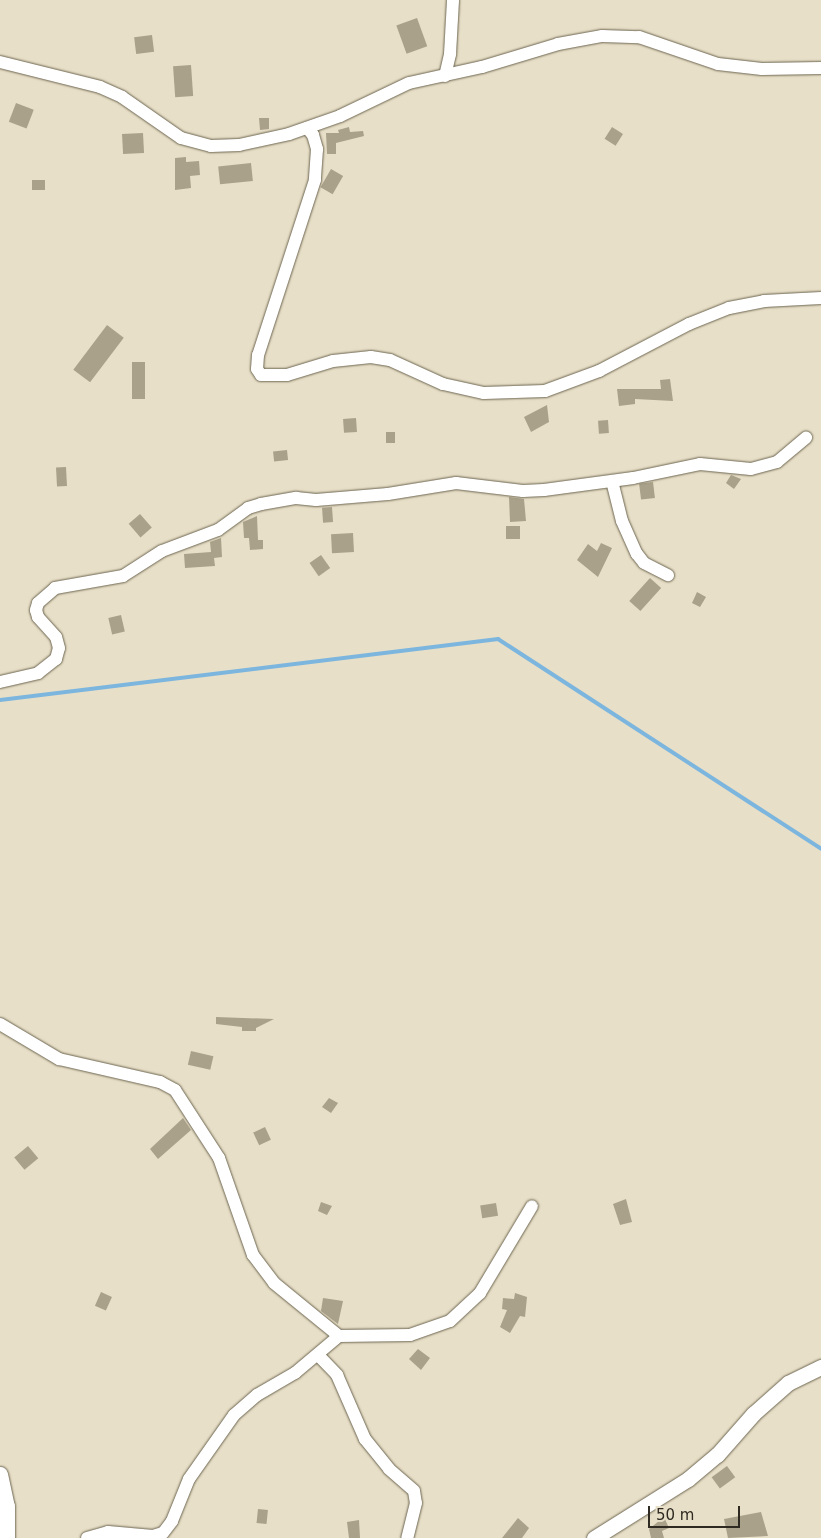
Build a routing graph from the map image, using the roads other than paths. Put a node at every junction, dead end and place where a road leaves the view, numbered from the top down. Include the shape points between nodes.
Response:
1 (453, 0) edge
2 (0, 62) edge
3 (821, 68) edge
4 (445, 76) junction
5 (307, 128) junction
6 (821, 298) edge
7 (806, 438) dead end
8 (612, 481) junction
9 (668, 575) dead end
10 (0, 682) edge
11 (0, 1024) edge
12 (532, 1206) dead end
13 (339, 1336) junction
14 (318, 1355) junction
15 (821, 1367) edge
16 (0, 1474) edge
17 (7, 1538) edge
18 (86, 1538) edge
19 (408, 1538) edge
20 (594, 1538) edge

1 - 4 street via 450,54
2 - 5 street via 100,87 122,97 181,138 211,146 239,145
3 - 4 street via 762,69 718,64 639,37 620,36 567,42
4 - 5 street via 397,88
5 - 6 street via 317,149 315,180 258,355 257,369 261,375 281,376 333,361 370,356 390,360 443,384 484,393 545,390 599,371 689,324 729,308 764,301
7 - 8 street via 777,462 766,466 700,464
8 - 9 street via 622,521 637,554 644,563
8 - 10 street via 523,491 456,482 353,498 296,498 248,508 218,530 162,551 123,576 55,588 38,603 36,610 38,617 56,637 59,648 56,659 38,672
11 - 13 street via 59,1059 160,1082 174,1090 219,1158 253,1255 274,1283
12 - 13 street via 480,1293 450,1321 410,1335
13 - 14 street
14 - 18 street via 295,1373 258,1394 234,1415 189,1479 172,1521 163,1533 153,1536 108,1532
14 - 19 street via 337,1375 365,1439 389,1469 414,1491 416,1504
15 - 20 street via 788,1383 753,1414 717,1455 688,1479
16 - 17 street via 7,1506

